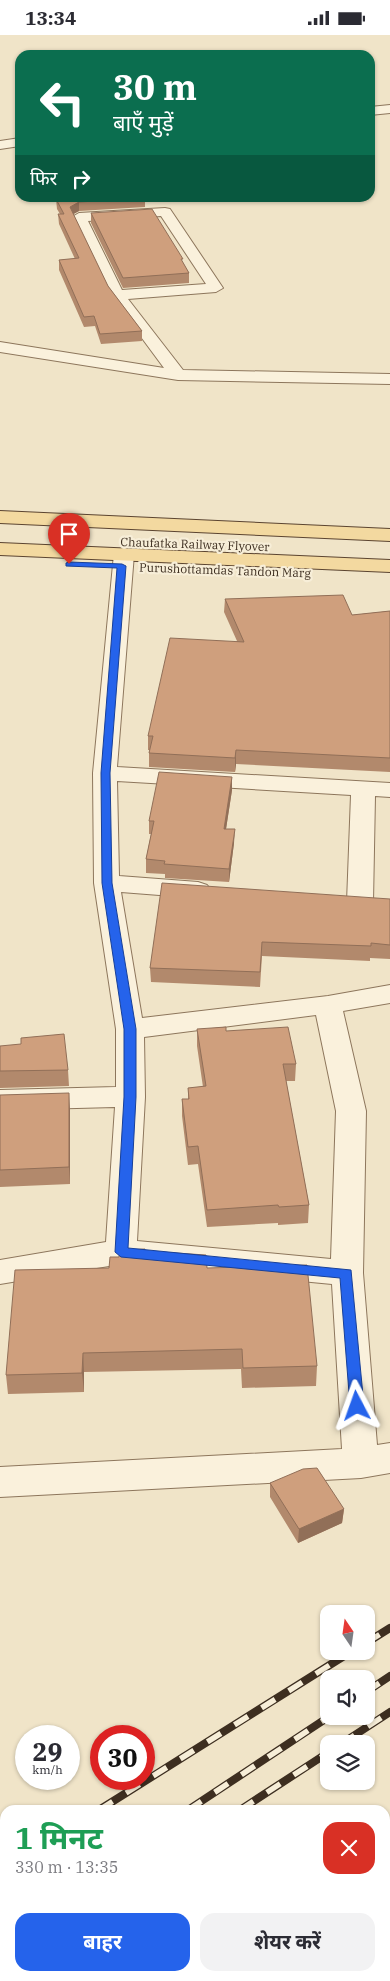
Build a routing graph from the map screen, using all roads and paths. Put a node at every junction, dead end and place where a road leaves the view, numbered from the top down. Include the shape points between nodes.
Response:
1 (390, 109) edge
2 (375, 110) edge
3 (15, 143) edge
4 (0, 145) edge
5 (117, 295) junction
6 (0, 347) edge
7 (178, 375) junction
8 (390, 379) edge
9 (0, 517) edge
10 (390, 535) edge
11 (0, 536) edge
12 (0, 549) edge
13 (390, 553) edge
14 (123, 560) junction
15 (0, 562) edge
16 (390, 566) edge
17 (390, 577) edge
18 (106, 773) junction
19 (363, 788) junction
20 (390, 790) edge
21 (107, 883) junction
22 (224, 892) edge
23 (361, 902) edge
24 (390, 994) edge
25 (328, 1005) junction
26 (130, 1029) junction
27 (130, 1097) junction
28 (0, 1100) edge
29 (121, 1252) junction
30 (0, 1272) edge
31 (347, 1273) junction
32 (376, 1460) edge
33 (0, 1481) edge

1 - 2 street
3 - 4 street
5 - 5 street via 79,217 165,212 216,288
5 - 7 street
6 - 7 street
7 - 8 street
9 - 10 main road
11 - 13 main road, Chaufatka Railway Flyover
12 - 14 main road
14 - 15 main road, Purushottamdas Tandon Marg
14 - 16 main road
14 - 17 main road, Purushottamdas Tandon Marg
14 - 18 street
18 - 19 street
18 - 21 street
19 - 20 street
19 - 23 street
21 - 22 street
21 - 26 street
24 - 25 street
25 - 26 street
25 - 31 street via 351,1111
26 - 27 street
27 - 28 street
27 - 29 street
29 - 30 street
29 - 31 street
31 - 32 street
32 - 33 street

